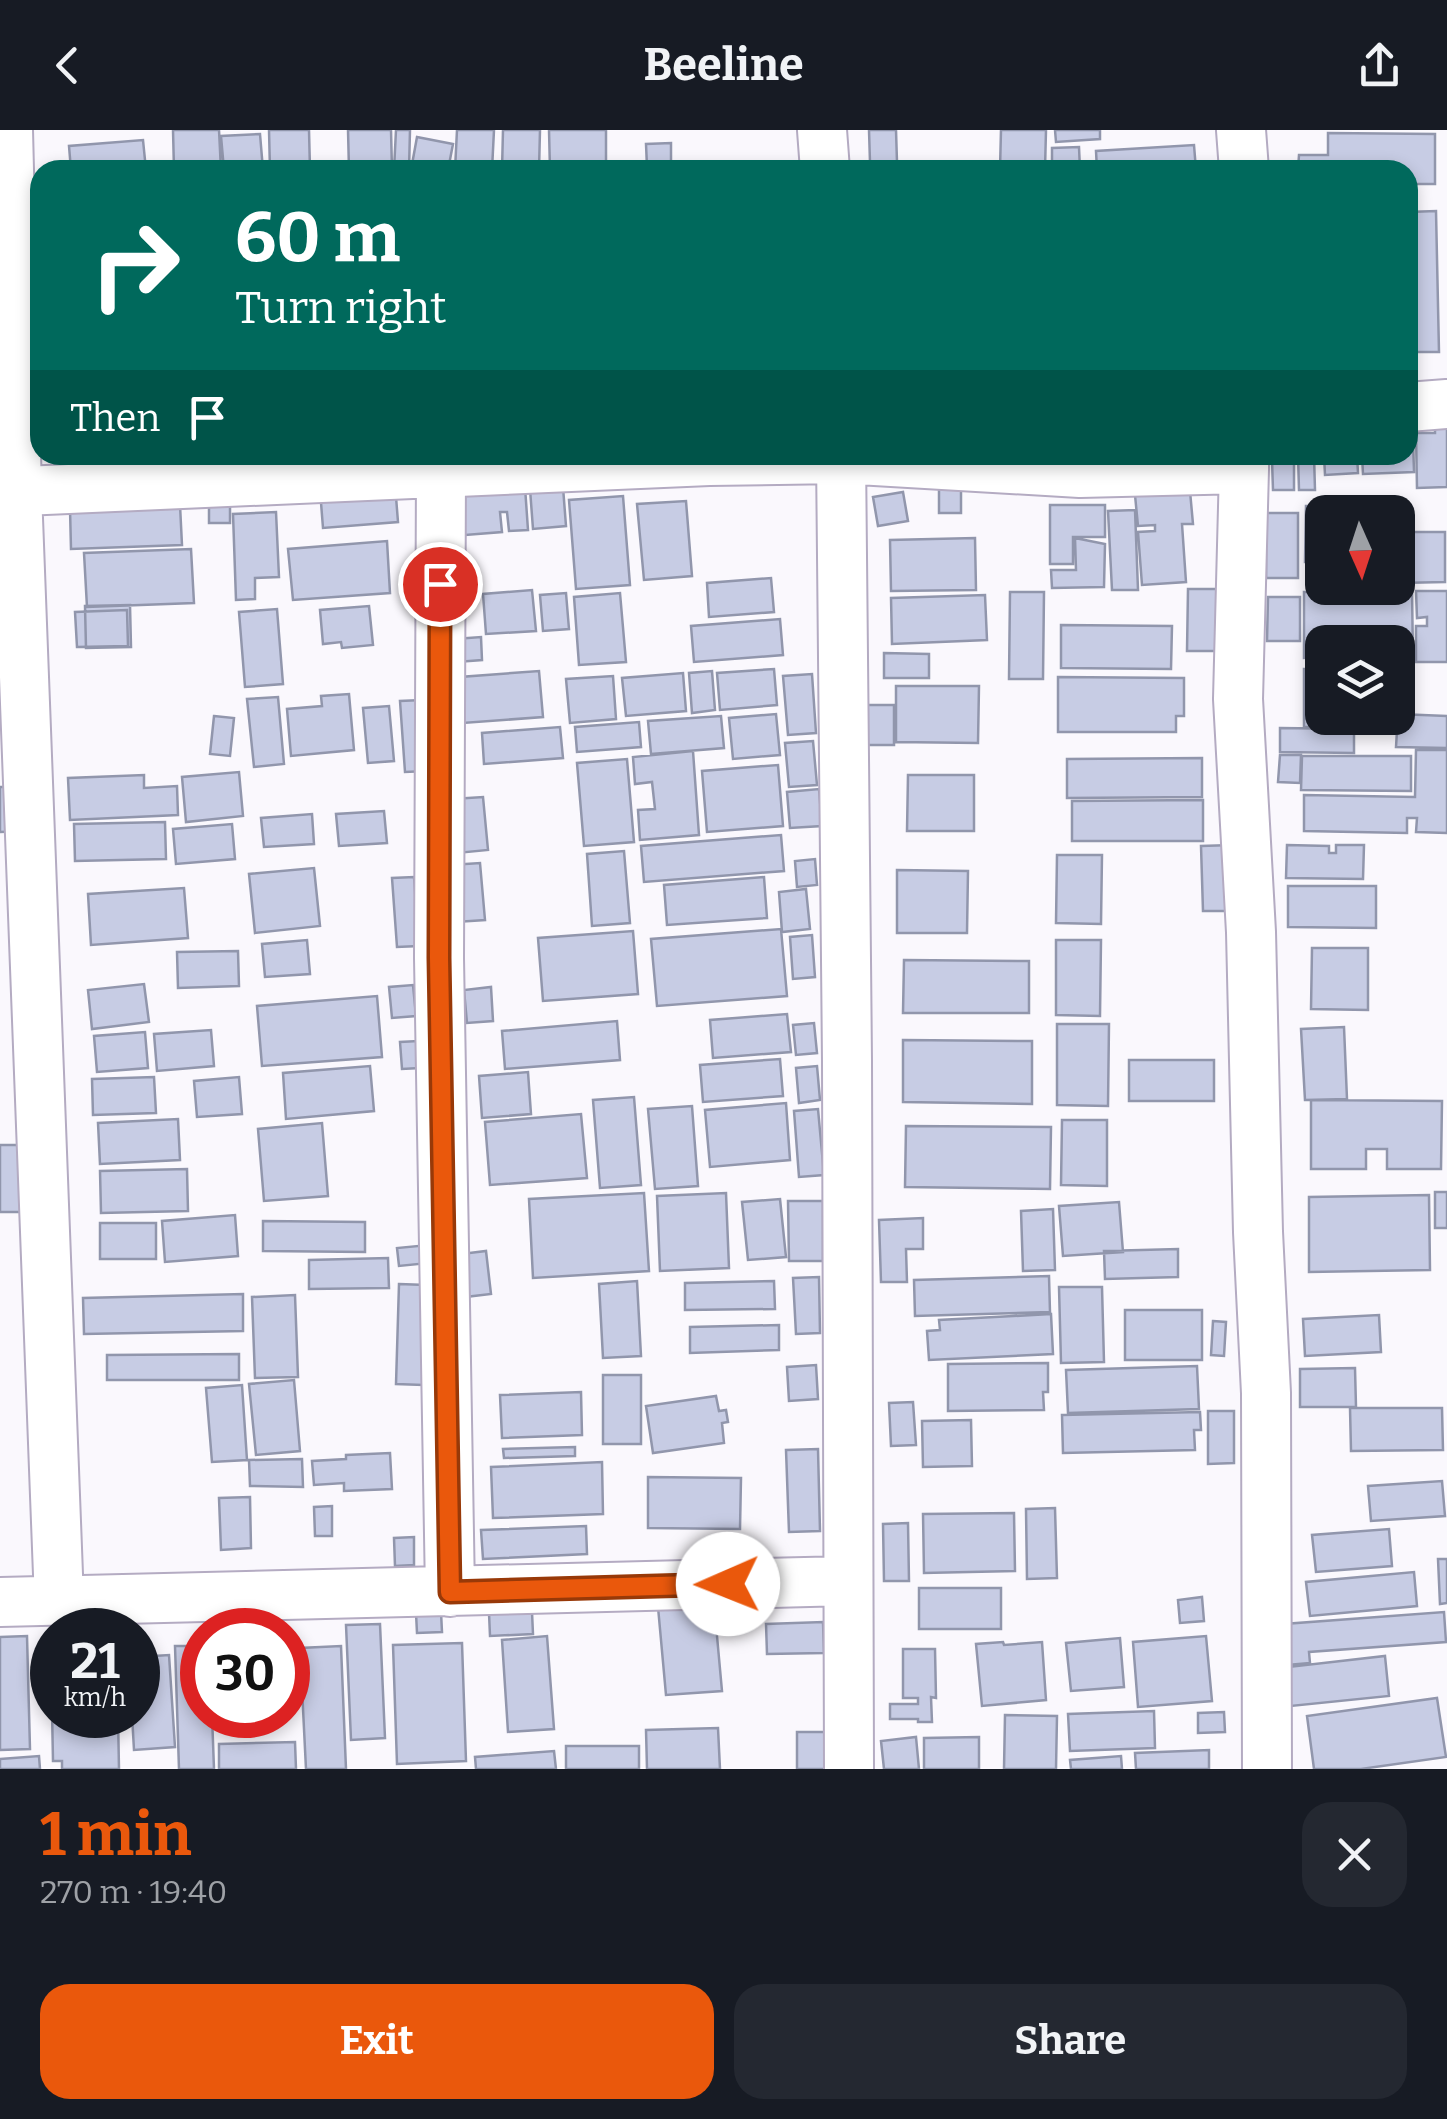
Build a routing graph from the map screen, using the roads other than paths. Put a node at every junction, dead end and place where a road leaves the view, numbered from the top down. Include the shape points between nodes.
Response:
1 (8, 130) edge
2 (822, 130) edge
3 (1241, 130) edge
4 (824, 160) edge
5 (1243, 160) edge
6 (1447, 404) edge
7 (1418, 406) edge
8 (612, 465) edge
9 (841, 465) edge
10 (960, 465) edge
11 (1199, 465) edge
12 (1244, 465) edge
13 (441, 472) junction
14 (8, 492) edge
15 (848, 1581) junction
16 (450, 1592) junction
17 (59, 1601) junction
18 (0, 1602) edge
19 (848, 1769) edge
20 (1268, 1769) edge

1 - 14 street
2 - 4 street
3 - 5 street
6 - 7 street
8 - 13 street
9 - 15 street
10 - 11 street via 1080,473
12 - 20 street via 1238,699 1266,1394
13 - 14 street
13 - 16 street via 439,958
14 - 17 street
15 - 16 street
15 - 19 street
16 - 17 street
17 - 18 street

